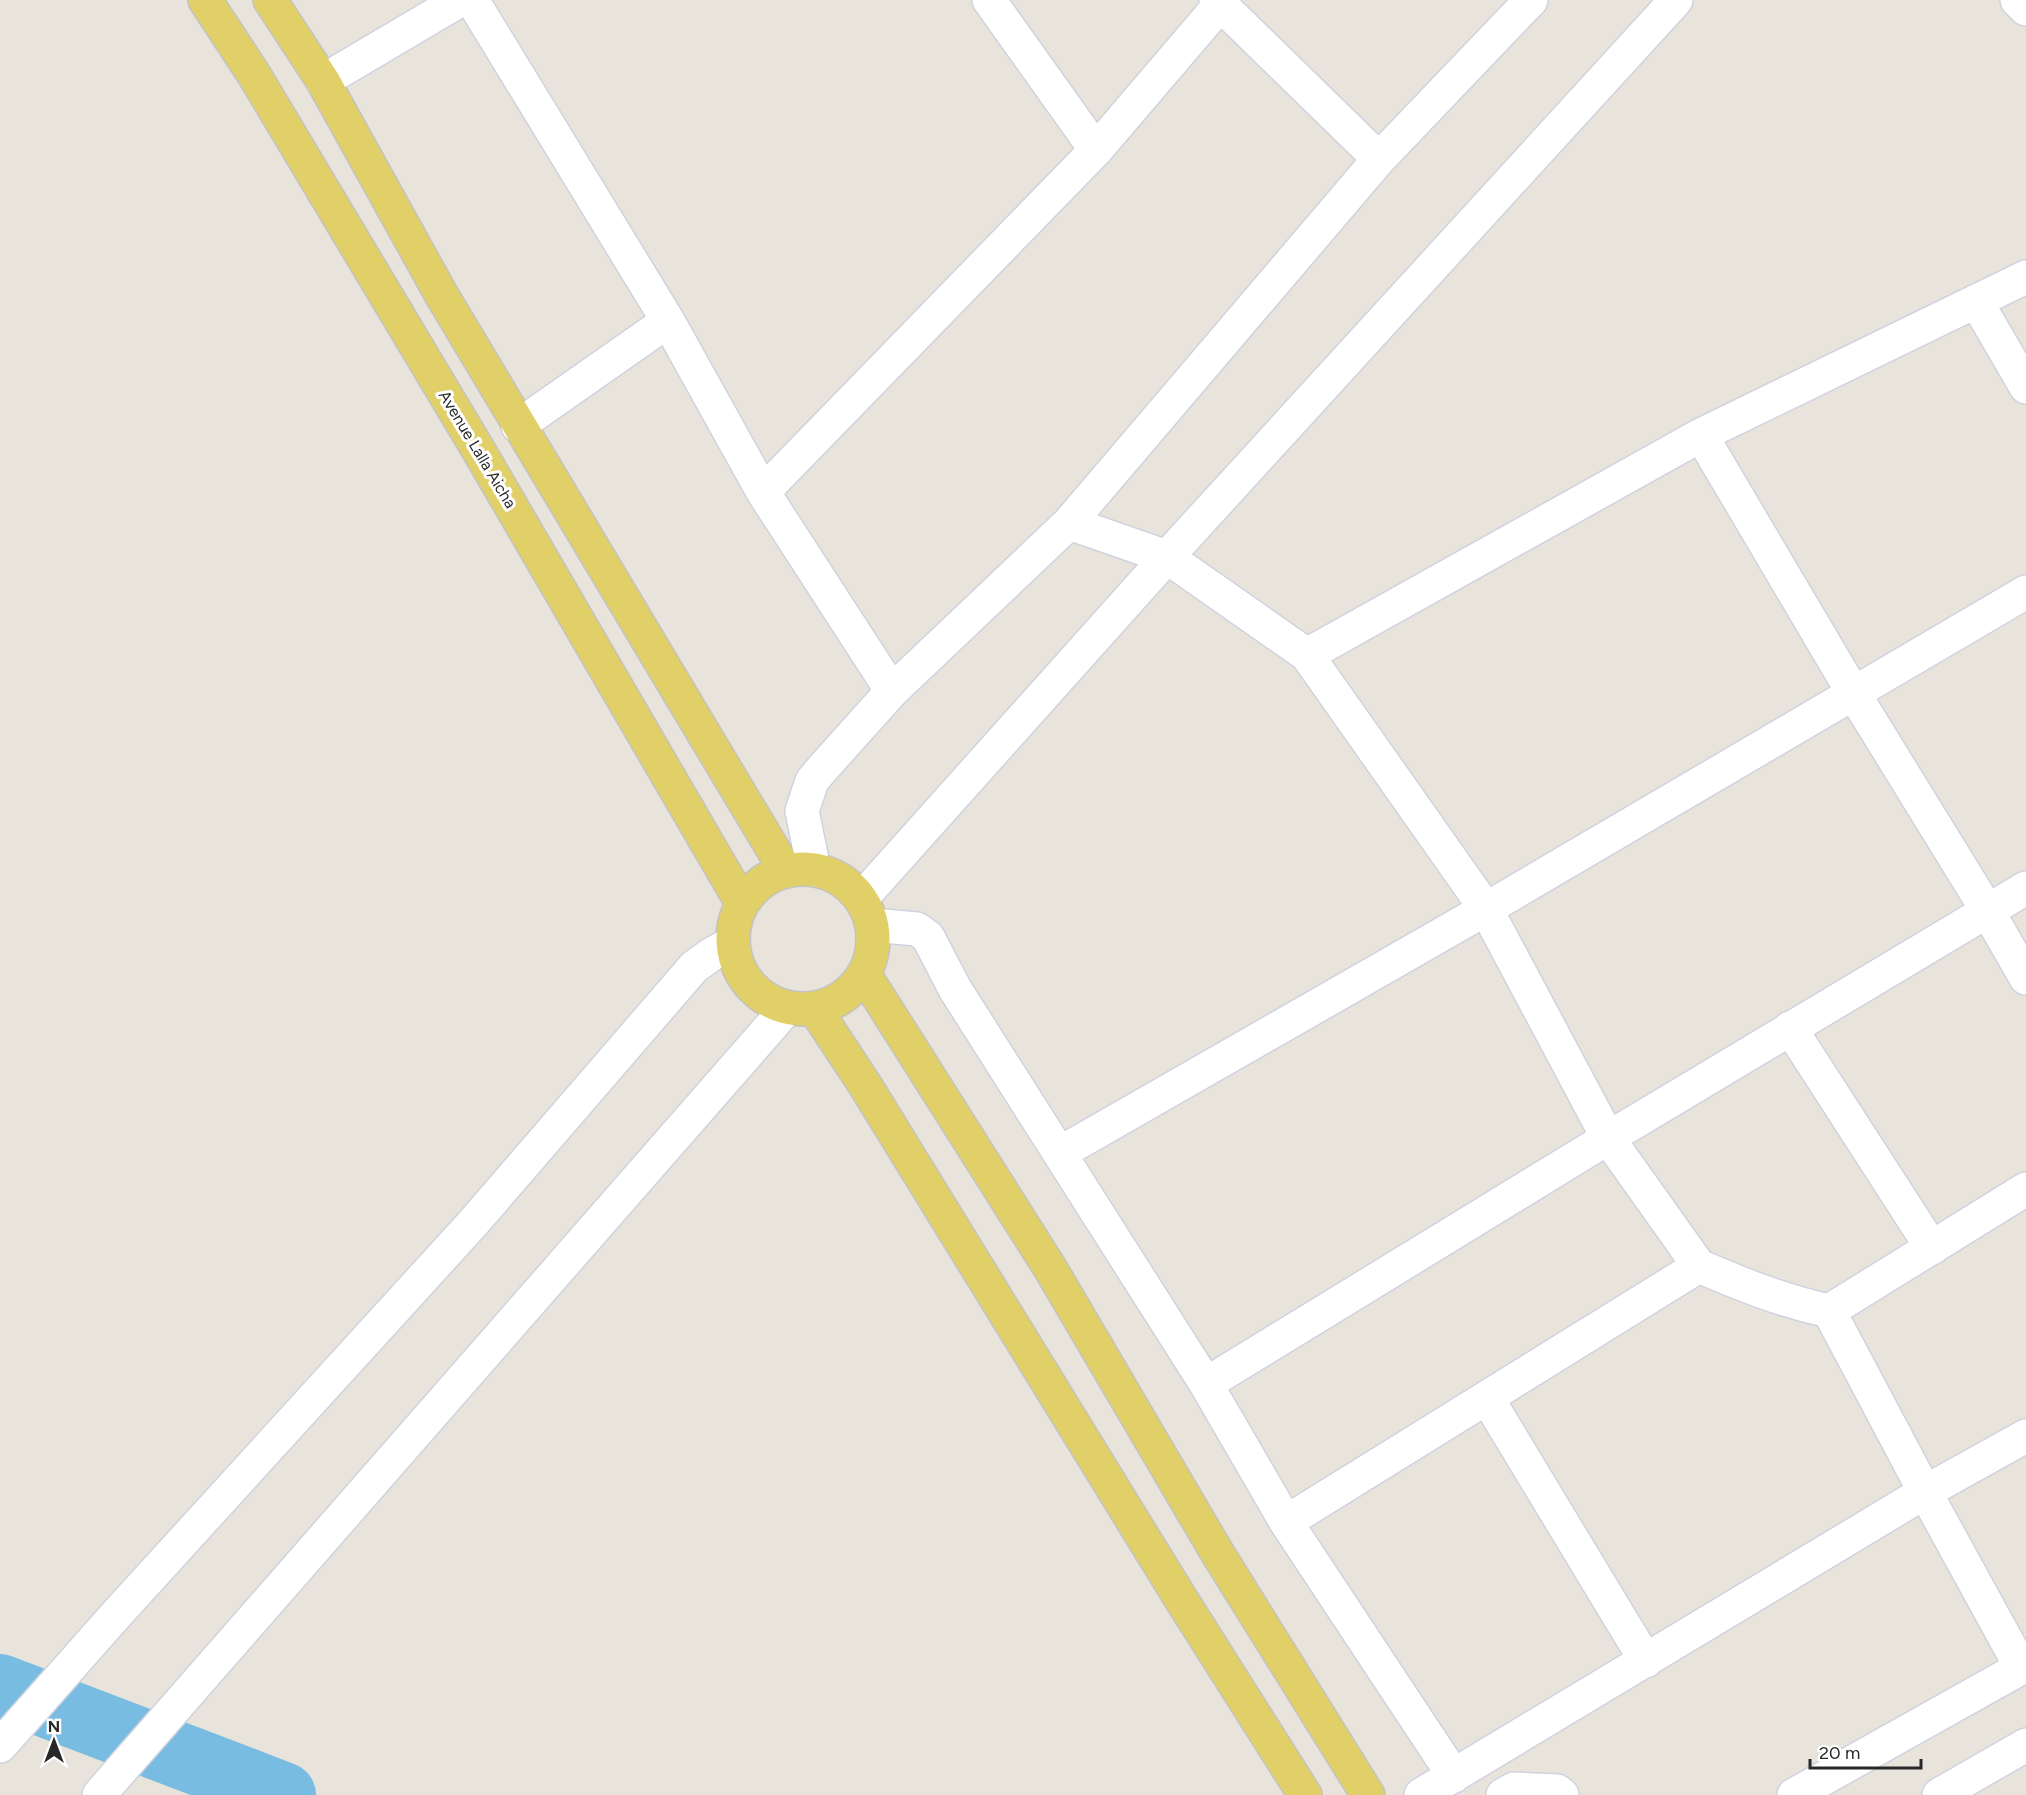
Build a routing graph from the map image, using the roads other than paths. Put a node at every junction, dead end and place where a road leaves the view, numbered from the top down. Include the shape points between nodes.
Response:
1 (205, 0) edge
2 (270, 0) edge
3 (460, 0) edge
4 (472, 0) edge
5 (989, 0) edge
6 (1531, 0) edge
7 (1676, 0) edge
8 (2017, 0) edge
9 (1220, 2) edge
10 (2026, 9) edge
11 (323, 81) junction
12 (1096, 150) junction
13 (1379, 159) junction
14 (2026, 277) edge
15 (1976, 300) junction
16 (668, 321) junction
17 (2026, 387) edge
18 (518, 426) junction
19 (1701, 435) junction
20 (763, 492) junction
21 (1069, 523) junction
22 (1167, 557) junction
23 (2026, 592) edge
24 (1307, 655) junction
25 (892, 691) junction
26 (1854, 694) junction
27 (800, 870) junction
28 (2026, 888) edge
29 (742, 903) junction
30 (1486, 909) junction
31 (1987, 910) junction
32 (866, 912) junction
33 (732, 943) junction
34 (864, 974) junction
35 (2026, 978) edge
36 (801, 1008) junction
37 (1790, 1028) junction
38 (1608, 1138) junction
39 (1060, 1153) junction
40 (2026, 1189) edge
41 (1932, 1248) junction
42 (1699, 1266) junction
43 (1829, 1311) junction
44 (1206, 1384) junction
45 (1486, 1398) junction
46 (2026, 1436) edge
47 (1925, 1492) junction
48 (1286, 1521) junction
49 (1646, 1661) junction
50 (2024, 1666) edge
51 (2026, 1745) edge
52 (0, 1746) edge
53 (1454, 1776) junction
54 (99, 1795) edge
55 (1305, 1795) edge
56 (1368, 1795) edge
57 (1421, 1795) edge
58 (1503, 1795) edge
59 (1562, 1795) edge
60 (1794, 1795) edge
61 (1939, 1795) edge

1 - 29 main road, Avenue Lalla Aicha via 253,73 479,451
2 - 11 main road
3 - 11 street
4 - 16 street
5 - 12 street
6 - 13 street
7 - 22 street
8 - 10 street
9 - 12 street
9 - 13 street
11 - 18 main road
12 - 20 street
13 - 21 street
14 - 15 street
15 - 17 street
15 - 19 street
16 - 18 street
16 - 20 street
18 - 27 main road
19 - 24 street
19 - 26 street
20 - 25 street
21 - 22 street
21 - 25 street
22 - 24 street
22 - 32 street
23 - 26 street
24 - 30 street
25 - 27 street via 812,782 802,812
26 - 30 street
26 - 31 street
27 - 29 main road via 761,883
27 - 32 main road via 841,879
28 - 31 street
29 - 33 main road via 734,922
30 - 38 street
30 - 39 street
31 - 35 street
31 - 37 street
32 - 34 main road via 873,951
32 - 39 street via 928,937 955,988
33 - 36 main road via 740,973 760,995
33 - 52 street via 694,967 473,1223
34 - 36 main road via 843,996
34 - 56 main road via 1050,1268 1218,1554
36 - 54 street
36 - 55 main road via 865,1085
37 - 38 street
37 - 41 street
38 - 42 street
38 - 44 street
39 - 44 street
40 - 41 street
41 - 43 street
42 - 43 street via 1764,1294
42 - 45 street
43 - 47 street
44 - 48 street
45 - 48 street
45 - 49 street
46 - 47 street
47 - 49 street
47 - 50 street
48 - 53 street
49 - 53 street
50 - 60 street
51 - 61 street
53 - 57 street
58 - 59 street via 1514,1789 1557,1791

